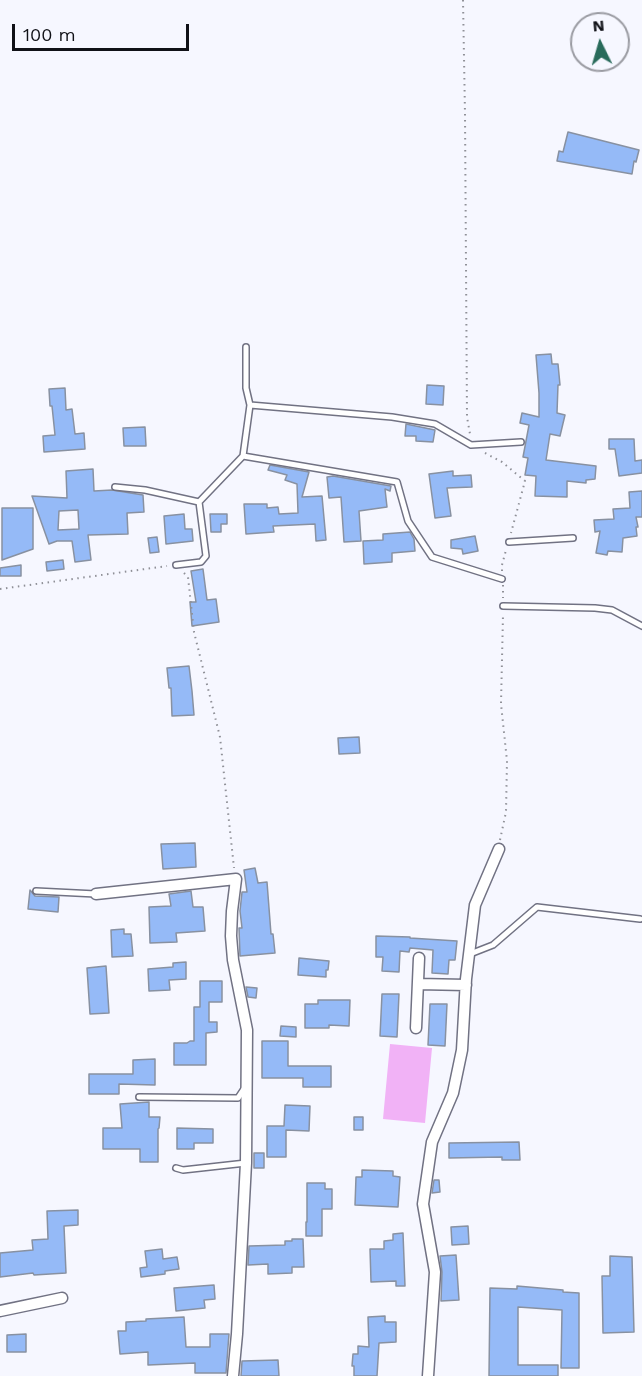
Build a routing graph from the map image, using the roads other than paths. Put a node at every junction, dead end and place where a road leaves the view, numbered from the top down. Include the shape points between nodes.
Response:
1 (246, 347) dead end
2 (250, 405) junction
3 (521, 442) dead end
4 (243, 456) junction
5 (115, 488) dead end
6 (199, 501) junction
7 (573, 538) dead end
8 (509, 542) road end
9 (176, 565) road end
10 (502, 579) road end
11 (503, 606) road end
12 (642, 626) edge
13 (499, 849) road end
14 (36, 891) dead end
15 (96, 894) joint
16 (640, 919) dead end
17 (470, 954) junction
18 (419, 958) dead end
19 (418, 984) junction
20 (466, 986) junction
21 (416, 1028) dead end
22 (247, 1085) junction
23 (139, 1097) dead end
24 (246, 1162) junction
25 (176, 1168) dead end
26 (62, 1298) dead end
27 (0, 1311) edge
28 (233, 1376) edge
29 (428, 1376) edge

1 - 2 lane
2 - 3 lane via 435,424 471,445
2 - 4 lane
4 - 6 lane
4 - 10 lane via 397,482 408,521 432,557
5 - 6 lane
6 - 9 lane via 206,556 201,562
7 - 8 lane
11 - 12 lane via 612,610
13 - 17 street via 476,905
14 - 15 lane
15 - 22 street via 236,879 231,936 247,1030
16 - 17 lane via 537,907 493,945
17 - 20 street
18 - 19 street
19 - 20 street
19 - 21 street
20 - 29 street via 462,1050 453,1093 432,1142 423,1204 435,1272
22 - 23 lane via 238,1098
22 - 24 street
24 - 25 lane
24 - 28 street
26 - 27 street

